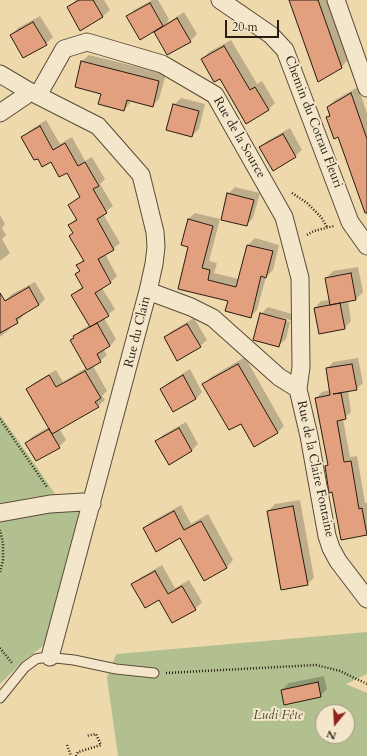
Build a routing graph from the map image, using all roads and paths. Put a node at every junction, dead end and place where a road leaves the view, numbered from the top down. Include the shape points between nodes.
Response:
1 (220, 0) edge
2 (336, 0) edge
3 (0, 74) edge
4 (367, 88) edge
5 (33, 93) junction
6 (0, 113) edge
7 (288, 191) dead end
8 (302, 238) dead end
9 (367, 246) edge
10 (148, 291) junction
11 (298, 389) junction
12 (0, 419) edge
13 (56, 504) junction
14 (92, 504) junction
15 (0, 513) edge
16 (0, 530) edge
17 (0, 572) edge
18 (367, 599) edge
19 (0, 648) edge
20 (50, 657) junction
21 (154, 673) joint
22 (19, 674) junction
23 (367, 684) edge
24 (0, 698) edge
25 (86, 736) dead end
26 (67, 745) dead end
27 (71, 756) edge
28 (76, 756) edge

1 - 9 street, Chemin du Cotrau Fleuri via 271,35 285,50 350,222
2 - 4 street
3 - 5 street, Rue du Clain
5 - 6 street, Rue de la Source
5 - 10 street, Rue du Clain via 98,126 141,175 155,232 154,259
5 - 11 street, Rue de la Source via 64,49 87,42 162,64 215,95 284,217 300,278
7 - 8 path via 307,203 327,227
10 - 11 street, Rue de la Claire Fontaine via 192,307 213,318 279,377
10 - 14 street, Rue du Clain
11 - 18 street, Rue de la Claire Fontaine via 327,536 338,561
12 - 13 path
13 - 14 street
13 - 15 street
14 - 20 street, Rue du Clain
16 - 17 path via 3,543
19 - 22 path
20 - 21 lane
20 - 22 lane via 42,657 31,662
21 - 23 path via 316,665 340,671
22 - 24 lane
25 - 28 path via 96,734 101,745 78,752
26 - 27 path

